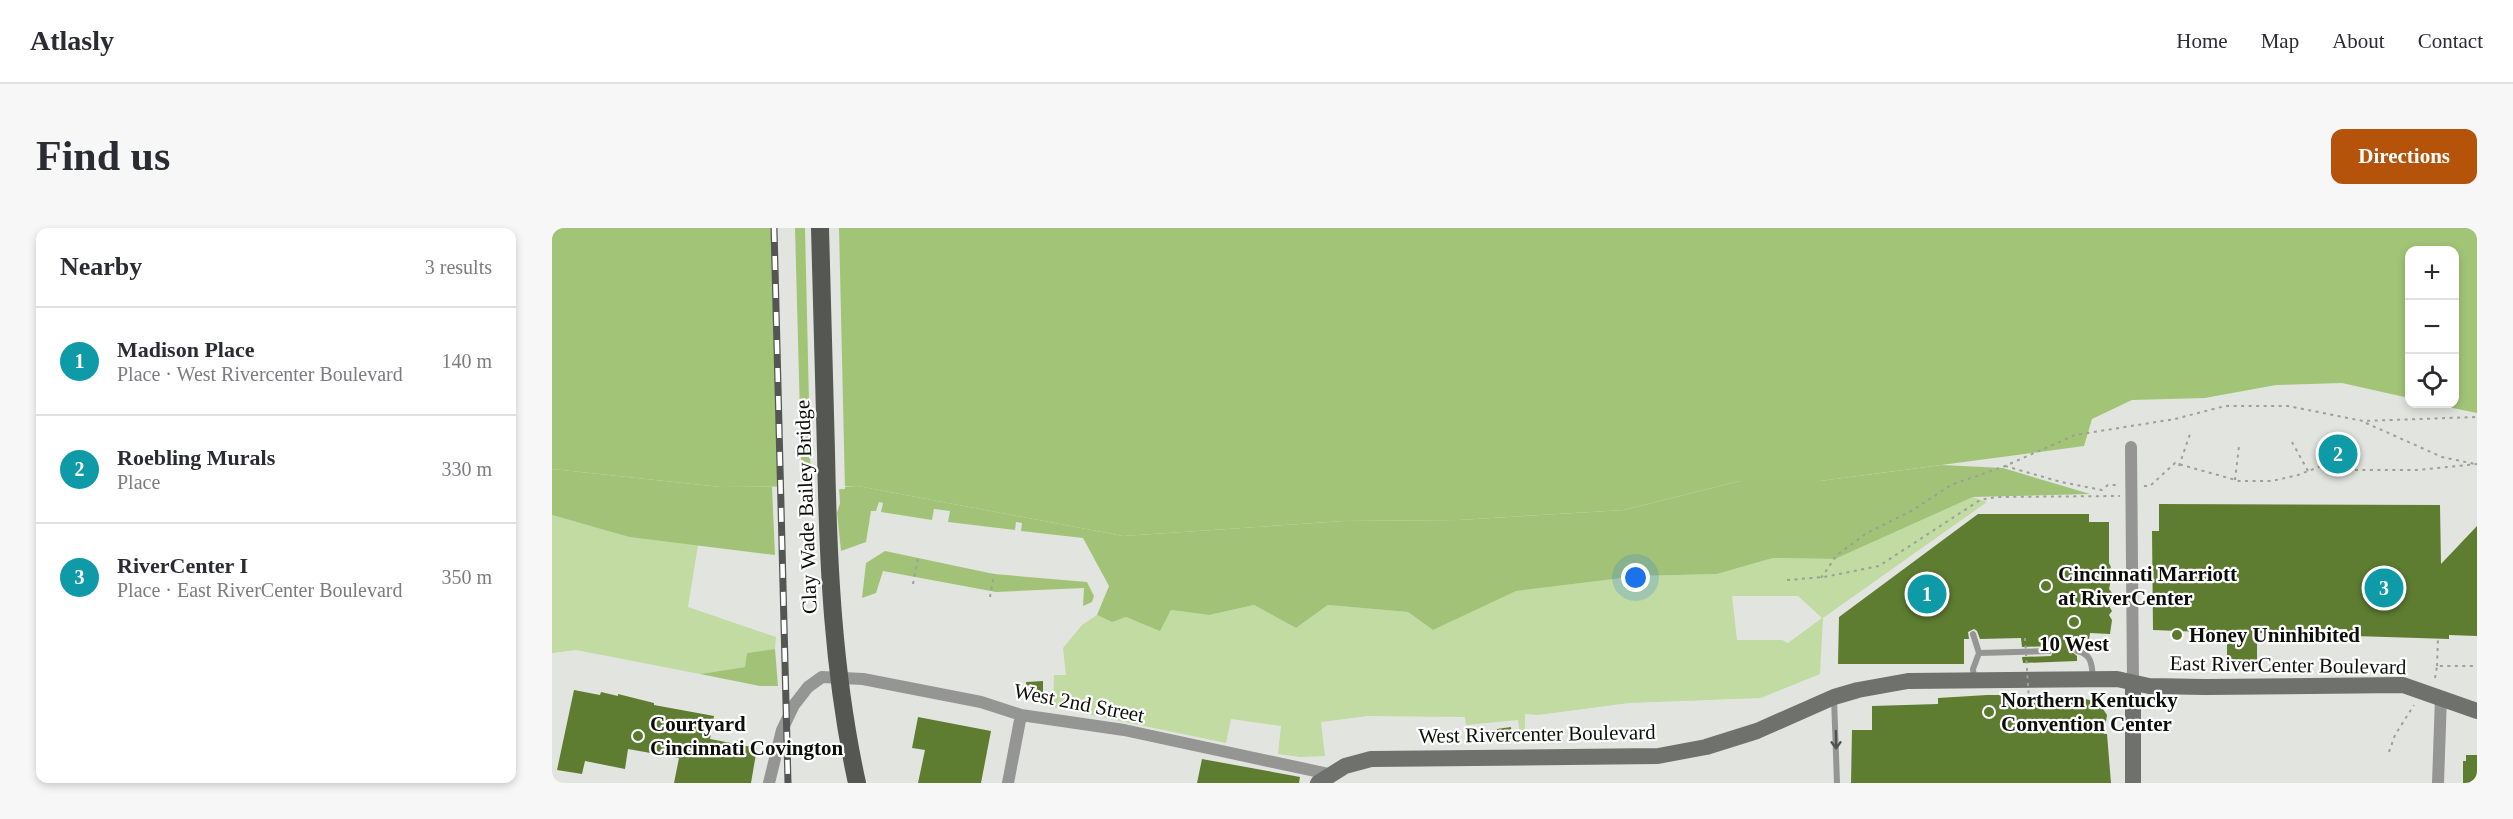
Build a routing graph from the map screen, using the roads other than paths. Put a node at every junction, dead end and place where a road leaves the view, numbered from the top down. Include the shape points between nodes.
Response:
1 (820, 228) edge
2 (2131, 447) dead end
3 (1973, 634) dead end
4 (2049, 651) dead end
5 (2077, 651) dead end
6 (1979, 653) junction
7 (2093, 680) junction
8 (1974, 681) junction
9 (2133, 682) junction
10 (2441, 697) junction
11 (1834, 698) junction
12 (2477, 711) edge
13 (1021, 715) junction
14 (1323, 778) edge
15 (769, 783) edge
16 (857, 783) edge
17 (1008, 783) edge
18 (1837, 783) edge
19 (2133, 783) edge
20 (2438, 783) edge

1 - 16 main road, Clay Wade Bailey Bridge, bridge via 829,571 842,699
2 - 9 street
3 - 6 lane
4 - 6 lane
5 - 7 lane via 2085,652 2091,660
6 - 8 lane via 1973,669
7 - 8 street, West Rivercenter Boulevard
7 - 9 street, West Rivercenter Boulevard
8 - 11 street, West Rivercenter Boulevard via 1908,681
9 - 10 street, East RiverCenter Boulevard via 2205,687 2403,685
9 - 19 street
10 - 12 street, East RiverCenter Boulevard
10 - 20 street
11 - 14 street, West Rivercenter Boulevard via 1757,731 1706,747 1658,756 1371,759 1345,765
11 -> 18 lane
13 - 14 street, West 2nd Street via 1124,730
13 - 15 street, West 2nd Street via 981,702 863,679 822,677 794,705 782,730
13 - 17 street

